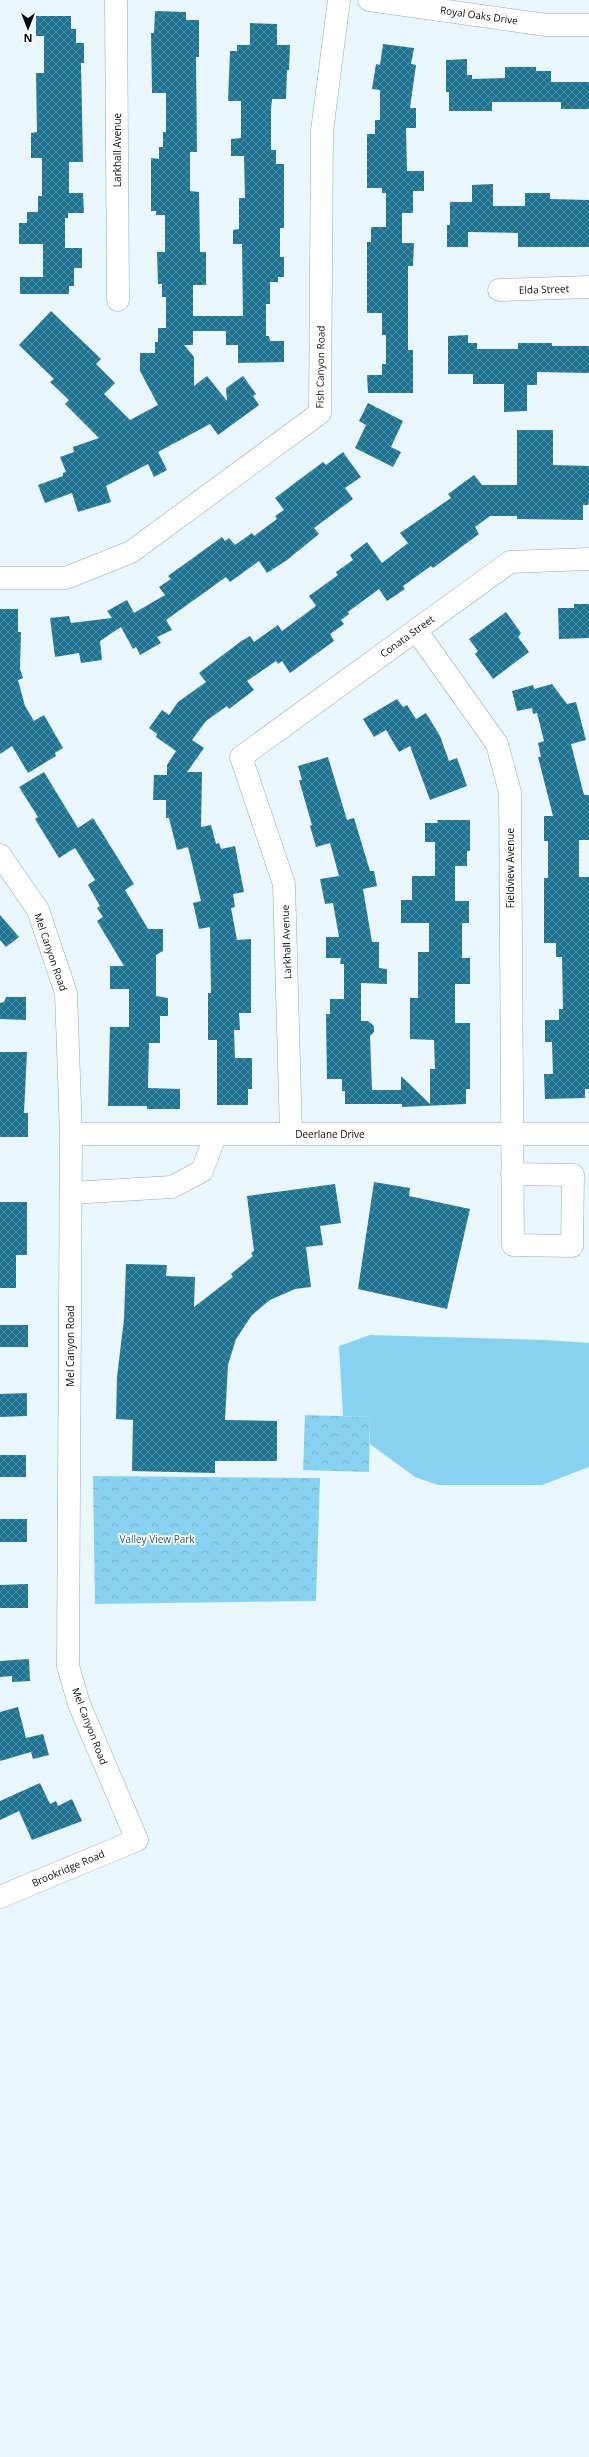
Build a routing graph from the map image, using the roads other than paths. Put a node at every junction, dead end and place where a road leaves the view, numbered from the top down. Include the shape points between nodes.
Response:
1 (116, 0) edge
2 (339, 0) edge
3 (369, 0) edge
4 (589, 25) edge
5 (589, 288) edge
6 (500, 290) dead end
7 (118, 300) dead end
8 (589, 559) edge
9 (0, 578) edge
10 (416, 630) junction
11 (241, 758) joint
12 (0, 855) edge
13 (71, 1134) junction
14 (216, 1134) junction
15 (291, 1134) junction
16 (511, 1134) junction
17 (589, 1134) edge
18 (512, 1174) dead end
19 (70, 1193) junction
20 (136, 1840) joint
21 (0, 1897) edge

1 - 7 street, Larkhall Avenue
2 - 9 street, Fish Canyon Road via 322,131 320,414 131,552 66,578
3 - 4 street, Royal Oaks Drive via 546,25
5 - 6 street, Elda Street
8 - 10 street, Conata Street via 510,562
10 - 11 street, Conata Street
10 - 16 street, Fieldview Avenue via 497,744 510,792
11 - 15 street, Larkhall Avenue via 284,884
12 - 13 street, Mel Canyon Road via 38,910 66,993
13 - 14 street, Deerlane Drive
13 - 19 street, Mel Canyon Road
14 - 15 street, Deerlane Drive
14 - 19 street via 202,1171 172,1187
15 - 16 street, Deerlane Drive
16 - 17 street, Deerlane Drive
16 - 18 street, Fieldview Avenue
19 - 20 street, Mel Canyon Road via 68,1666 79,1704
20 - 21 street, Brookridge Road

